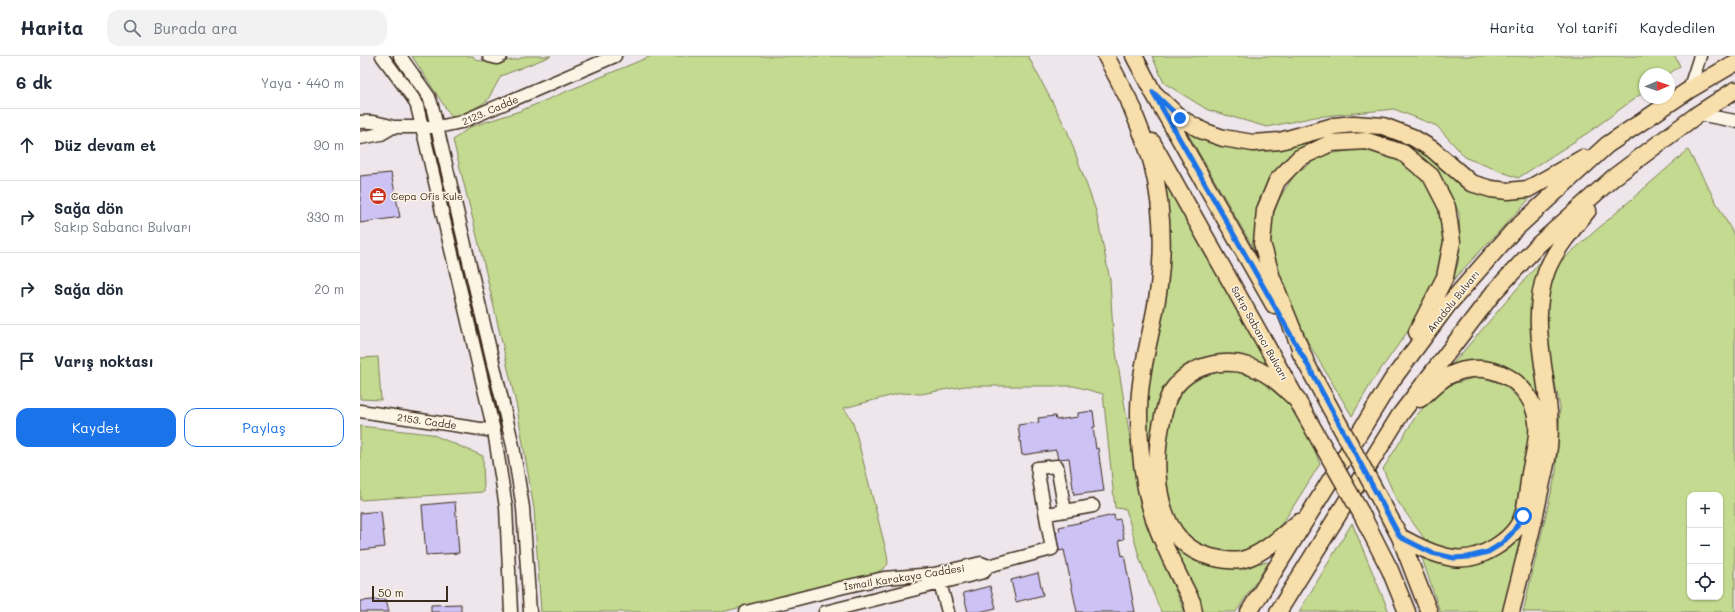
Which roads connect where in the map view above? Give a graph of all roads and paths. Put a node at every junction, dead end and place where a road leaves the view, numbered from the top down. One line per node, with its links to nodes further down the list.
1 (382, 56): 19 (street)
2 (400, 56): 18 (street)
3 (488, 56): 4 (street)
4 (501, 56)
5 (615, 56): 18 (street, 2123. Cadde)
6 (1106, 56): 13 (main road, Sakıp Sabancı Bulvarı)
7 (1134, 56): 12 (main road)
8 (1700, 56): 10 (street)
9 (1735, 63): 10 (main road, Anadolu Bulvarı)
10 (1689, 90): 21 (main road, Anadolu Bulvarı)
11 (1735, 90): 14 (main road)
12 (1153, 92): 21 (main road); 23 (main road)
13 (1129, 101): 25 (main road, Sakıp Sabancı Bulvarı); 42 (main road)
14 (1698, 114): 15 (street); 22 (main road)
15 (1735, 121)
16 (360, 122): 17 (street)
17 (393, 127): 19 (street, 2123. Cadde); 20 (street, 2123. Cadde)
18 (438, 127): 19 (street, 2123. Cadde); 38 (street)
19 (423, 128): 28 (street)
20 (360, 138)
21 (1607, 145): 24 (main road, Anadolu Bulvarı)
22 (1614, 177): 27 (main road); 47 (main road)
23 (1305, 360): 24 (main road); 33 (main road, bridge)
24 (1392, 380): 32 (main road, Anadolu Bulvarı)
25 (1298, 401): 32 (main road); 45 (main road, Sakıp Sabancı Bulvarı, bridge)
26 (360, 412): 28 (street, 2153. Cadde)
27 (1400, 415): 33 (main road); 44 (main road)
28 (494, 431): 37 (street)
29 (1094, 506): 30 (street)
30 (1065, 511): 31 (street); 31 (street)
31 (1046, 514): 34 (street)
32 (1307, 516): 43 (main road, Anadolu Bulvarı)
33 (1400, 537): 46 (main road)
34 (988, 566): 35 (street, İsmail Karakaya Caddesi); 36 (street, İsmail Karakaya Caddesi)
35 (940, 584): 40 (street, İsmail Karakaya Caddesi); 41 (street)
36 (767, 609): 39 (street, İsmail Karakaya Caddesi)
37 (511, 610)
38 (530, 612)
39 (746, 612)
40 (825, 612)
41 (948, 612)
42 (1194, 612)
43 (1249, 612)
44 (1278, 612)
45 (1407, 612)
46 (1428, 612)
47 (1511, 612)

